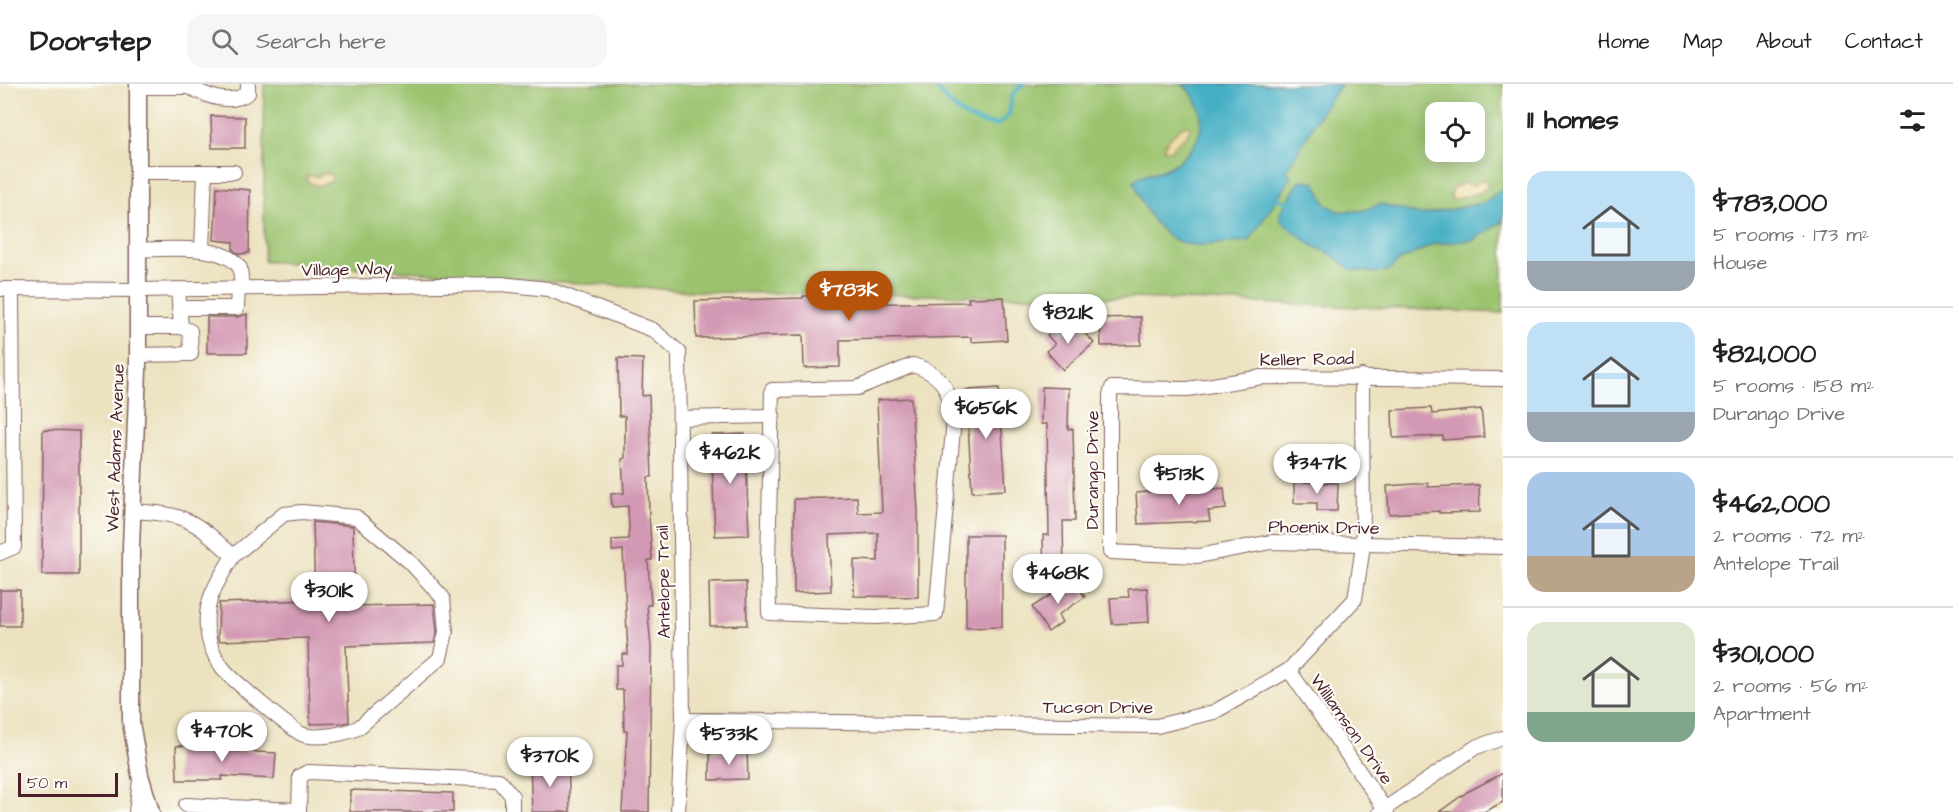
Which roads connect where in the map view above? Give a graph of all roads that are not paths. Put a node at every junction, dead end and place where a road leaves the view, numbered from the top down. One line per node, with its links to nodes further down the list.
1 (248, 84): 3 (street)
2 (138, 86): 3 (street); 4 (main road, West Adams Avenue)
3 (189, 86)
4 (137, 172): 5 (street); 7 (main road, West Adams Avenue)
5 (205, 172): 6 (street); 8 (street)
6 (234, 172)
7 (137, 250): 8 (street); 12 (main road, West Adams Avenue)
8 (202, 250): 9 (street)
9 (240, 288): 11 (street, Village Way); 13 (street); 17 (street, Village Way)
10 (6, 289): 12 (street, Village Way); 16 (street)
11 (178, 289): 12 (street, Village Way); 13 (street)
12 (136, 290): 14 (main road, West Adams Avenue)
13 (179, 308): 15 (street)
14 (137, 327): 15 (street); 18 (main road, West Adams Avenue)
15 (181, 327): 18 (street)
16 (6, 344): 24 (street)
17 (679, 352): 23 (street, Antelope Trail)
18 (137, 355): 26 (main road, West Adams Avenue)
19 (1362, 376): 20 (street, Keller Road); 21 (street, Keller Road); 27 (street, Tucson Drive)
20 (1503, 379)
21 (1112, 388): 29 (street, Durango Drive)
22 (773, 417): 22 (street); 23 (street)
23 (680, 418): 33 (street, Antelope Trail)
24 (7, 449): 25 (street)
25 (7, 500): 30 (street)
26 (132, 511): 31 (street); 35 (main road, West Adams Avenue)
27 (1363, 546): 28 (street, Phoenix Drive); 29 (street, Phoenix Drive); 32 (street, Tucson Drive)
28 (1503, 547)
29 (1110, 552)
30 (0, 553)
31 (233, 556): 31 (street)
32 (1289, 670): 33 (street, Tucson Drive); 38 (street, Williamson Drive)
33 (682, 720): 42 (street, Antelope Trail)
34 (1503, 738): 38 (street)
35 (140, 775): 39 (street); 40 (main road, West Adams Avenue)
36 (186, 805): 37 (street)
37 (299, 811): 41 (street)
38 (1384, 811)
39 (136, 812)
40 (151, 812)
41 (512, 812)
42 (678, 812)

